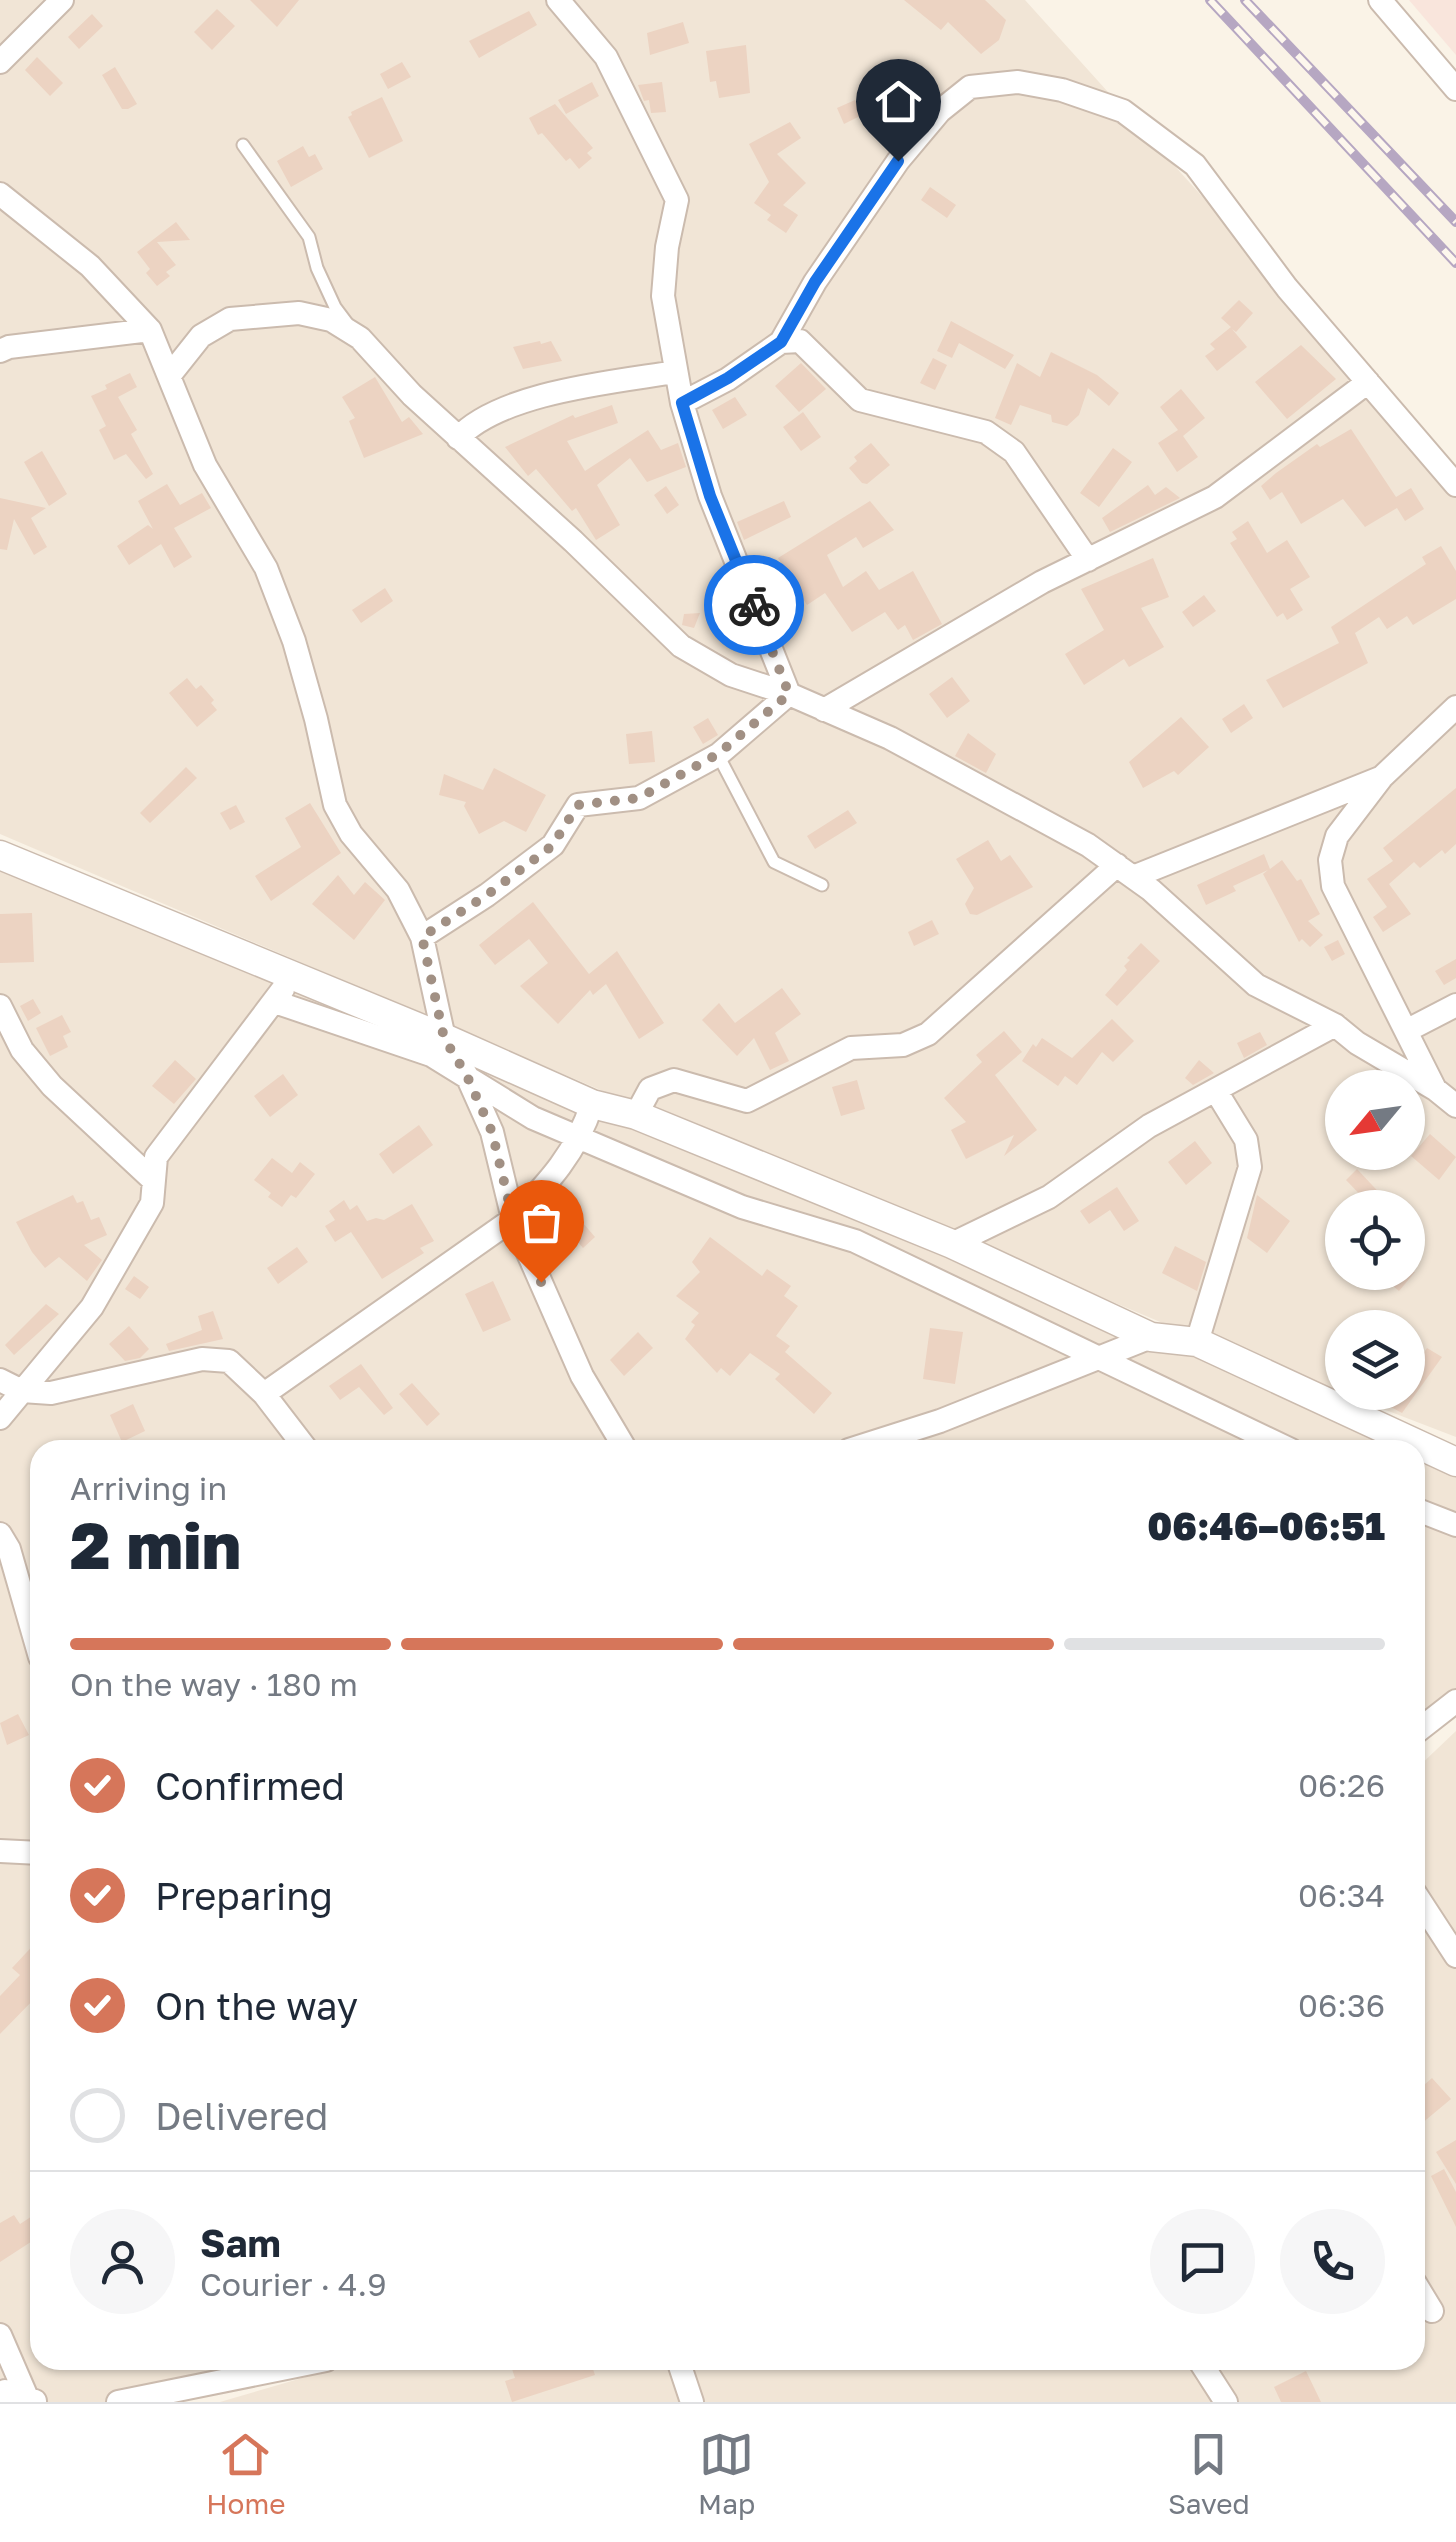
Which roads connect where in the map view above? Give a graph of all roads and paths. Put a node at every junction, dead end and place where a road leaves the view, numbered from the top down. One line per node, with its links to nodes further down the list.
1 (62, 0): 4 (street)
2 (558, 0): 13 (street)
3 (1380, 0): 5 (street)
4 (0, 62)
5 (1456, 89)
6 (243, 145): 10 (lane)
7 (0, 174): 8 (street)
8 (6, 199): 9 (street)
9 (150, 330): 12 (street); 14 (street)
10 (360, 338): 14 (street); 17 (street)
11 (781, 342): 15 (street); 16 (street); 19 (street)
12 (0, 351)
13 (675, 372): 16 (street); 17 (street)
14 (170, 375): 28 (street)
15 (1368, 382): 18 (street); 19 (street)
16 (682, 403): 20 (street)
17 (458, 438): 20 (street)
18 (1456, 485)
19 (1088, 560): 22 (street)
20 (789, 694): 22 (street); 23 (street)
21 (1456, 706): 24 (street)
22 (824, 710): 26 (street)
23 (718, 754): 27 (lane); 28 (street)
24 (1382, 777): 26 (street); 34 (street)
25 (0, 855): 29 (street)
26 (1125, 871): 33 (street); 41 (street)
27 (822, 885)
28 (422, 937): 35 (street)
29 (292, 975): 30 (street); 35 (street)
30 (275, 1002): 36 (street); 43 (street)
31 (1456, 1005): 34 (street)
32 (0, 1006): 43 (street)
33 (1334, 1025): 37 (street); 38 (street)
34 (1406, 1032): 37 (street)
35 (444, 1038): 36 (street); 39 (street)
36 (467, 1076): 42 (street); 44 (street)
37 (1435, 1089): 40 (street)
38 (1216, 1092): 45 (street); 47 (street)
39 (592, 1104): 41 (street); 42 (street)
40 (1456, 1106)
41 (636, 1115): 45 (street)
42 (581, 1138): 44 (street); 48 (street)
43 (153, 1180): 50 (street)
44 (513, 1219): 51 (street); 54 (street)
45 (952, 1244): 46 (street)
46 (1151, 1338): 47 (street); 48 (street)
47 (1196, 1342): 57 (street)
48 (1097, 1358): 55 (street); 56 (street)
49 (0, 1380): 50 (street)
50 (22, 1391): 51 (street); 52 (street)
51 (264, 1394): 53 (street)
52 (0, 1418)
53 (298, 1440)
54 (620, 1440)
55 (884, 1440)
56 (1270, 1440)
57 (1408, 1440)
58 (1425, 1448): 59 (street)
59 (1456, 1462)
60 (1425, 1513): 61 (street)
61 (1456, 1526)
62 (0, 1534): 63 (street)
63 (30, 1621)
64 (1456, 1701): 65 (street)
65 (1425, 1725)
66 (0, 1851): 67 (street)
67 (30, 1852)
68 (1425, 1908): 69 (street)
69 (1456, 1956)
70 (1425, 2299): 71 (street)
71 (1432, 2311)
72 (0, 2335): 77 (street)
73 (276, 2370): 78 (street)
74 (681, 2370): 79 (street)
75 (1205, 2370): 80 (street)
76 (0, 2393): 77 (street)
77 (31, 2401)
78 (118, 2402)
79 (692, 2402)
80 (1226, 2402)

